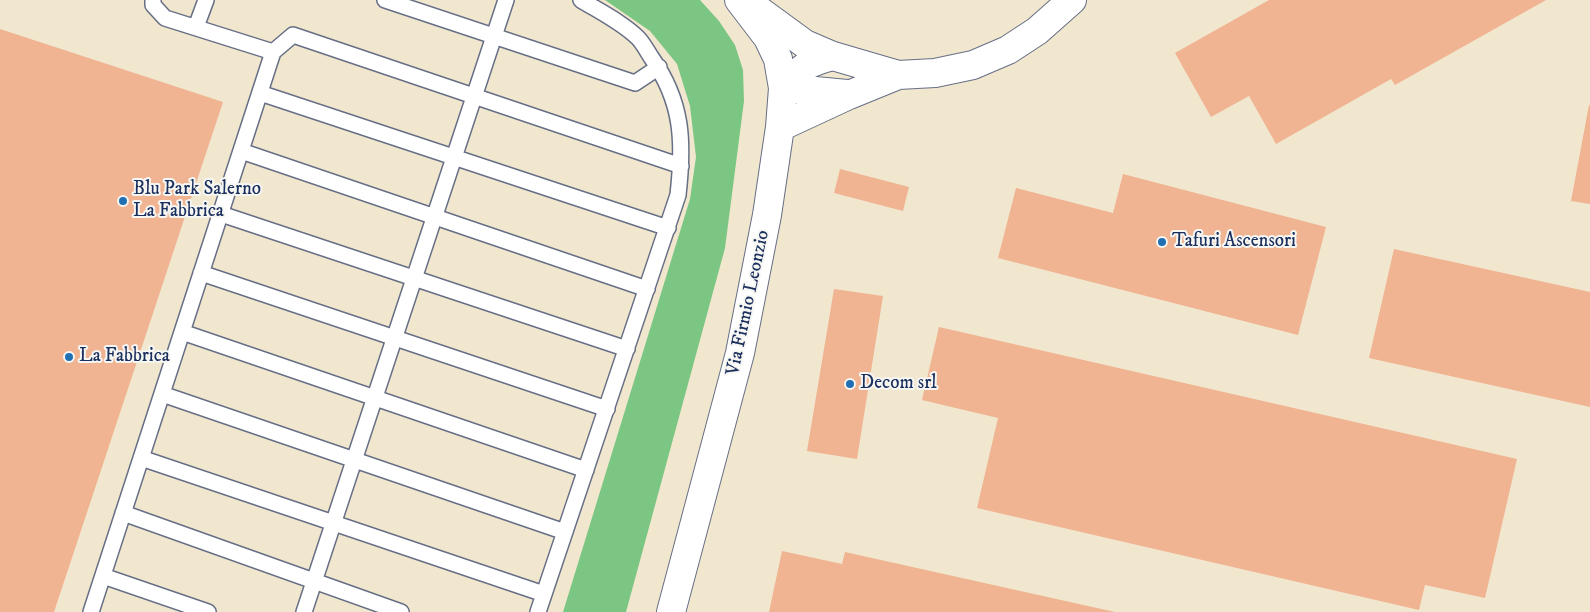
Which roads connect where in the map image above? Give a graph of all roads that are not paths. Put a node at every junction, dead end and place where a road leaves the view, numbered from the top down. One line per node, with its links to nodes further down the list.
1 (153, 0): 10 (lane)
2 (206, 0): 10 (lane)
3 (385, 0): 11 (lane)
4 (506, 0): 11 (lane)
5 (581, 0): 14 (lane)
6 (739, 0): 16 (street, Via Firmio Leonzio)
7 (745, 0): 9 (street)
8 (1072, 0): 15 (street)
9 (777, 11): 13 (street)
10 (196, 27): 12 (lane)
11 (494, 36): 14 (lane); 19 (lane)
12 (273, 52): 17 (lane); 19 (lane)
13 (833, 56): 15 (street); 16 (street)
14 (659, 67): 23 (lane)
15 (898, 75): 18 (street)
16 (783, 88): 18 (street); 20 (street, Via Firmio Leonzio)
17 (260, 93): 21 (lane); 22 (lane)
18 (849, 94): 20 (street)
19 (474, 96): 22 (lane); 23 (lane)
20 (780, 127): 50 (street, Via Firmio Leonzio)
21 (241, 151): 24 (lane); 25 (lane)
22 (454, 157): 25 (lane); 26 (lane)
23 (681, 166): 26 (lane)
24 (221, 214): 27 (lane); 28 (lane)
25 (434, 217): 28 (lane); 29 (lane)
26 (668, 228): 29 (lane)
27 (201, 273): 30 (lane); 31 (lane)
28 (414, 278): 31 (lane); 32 (lane)
29 (647, 290): 32 (lane)
30 (182, 332): 33 (lane); 34 (lane)
31 (394, 338): 34 (lane); 35 (lane)
32 (627, 349): 35 (lane)
33 (162, 394): 36 (lane); 37 (lane)
34 (374, 398): 37 (lane); 38 (lane)
35 (607, 409): 38 (lane)
36 (141, 458): 39 (lane); 40 (lane)
37 (354, 460): 40 (lane); 41 (lane)
38 (586, 470): 41 (lane)
39 (123, 513): 42 (lane); 43 (lane)
40 (333, 522): 43 (lane); 44 (lane)
41 (565, 532): 44 (lane)
42 (103, 576): 45 (lane); 46 (lane)
43 (314, 581): 47 (lane); 48 (lane)
44 (544, 594): 49 (lane)
45 (91, 612)
46 (208, 612)
47 (304, 612)
48 (401, 612)
49 (538, 612)
50 (671, 612)

